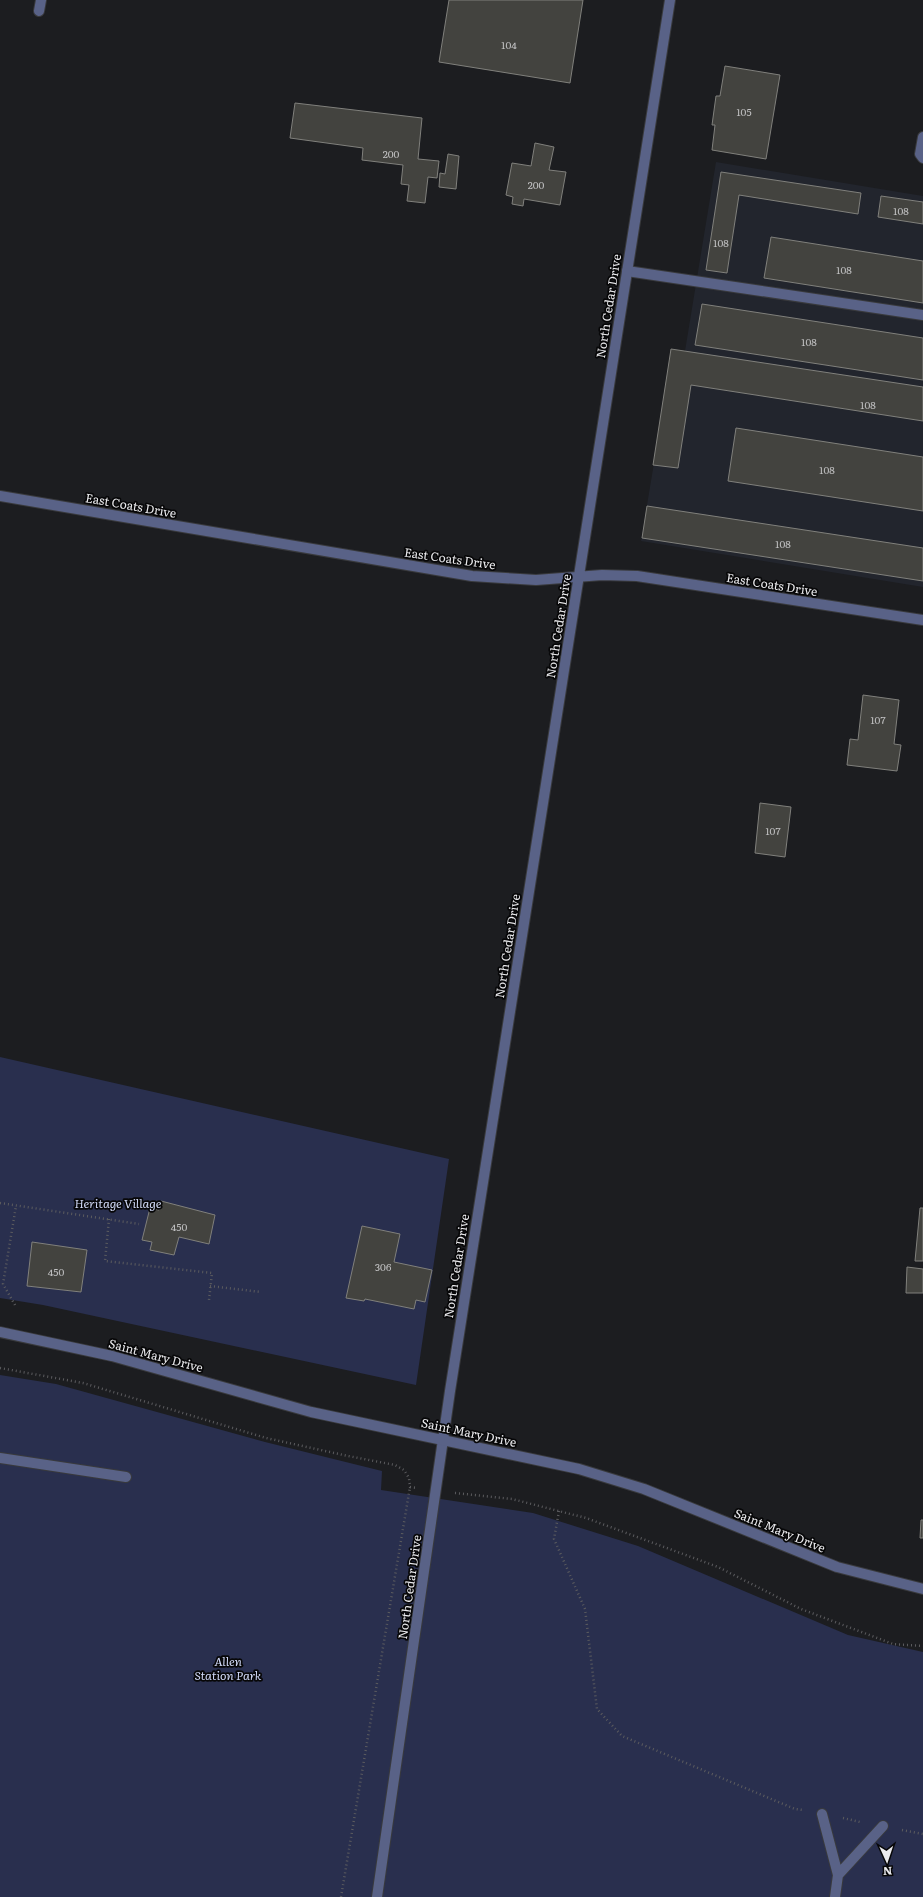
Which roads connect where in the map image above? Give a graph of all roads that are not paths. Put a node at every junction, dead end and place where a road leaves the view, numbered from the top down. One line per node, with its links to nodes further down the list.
1 (41, 0): 3 (street)
2 (670, 0): 6 (street, North Cedar Drive)
3 (39, 11)
4 (923, 137): 5 (street)
5 (923, 158)
6 (627, 271): 7 (street); 9 (street, North Cedar Drive)
7 (923, 315)
8 (0, 496): 9 (street, East Coats Drive)
9 (578, 578): 10 (street, East Coats Drive); 12 (street, North Cedar Drive)
10 (923, 620)
11 (0, 1332): 12 (street, Saint Mary Drive)
12 (443, 1439): 15 (street, Saint Mary Drive); 19 (street, North Cedar Drive)
13 (0, 1458): 14 (street)
14 (126, 1477)
15 (923, 1590)
16 (822, 1814): 18 (street)
17 (883, 1826): 18 (street)
18 (838, 1875): 20 (street)
19 (377, 1897)
20 (835, 1897)

